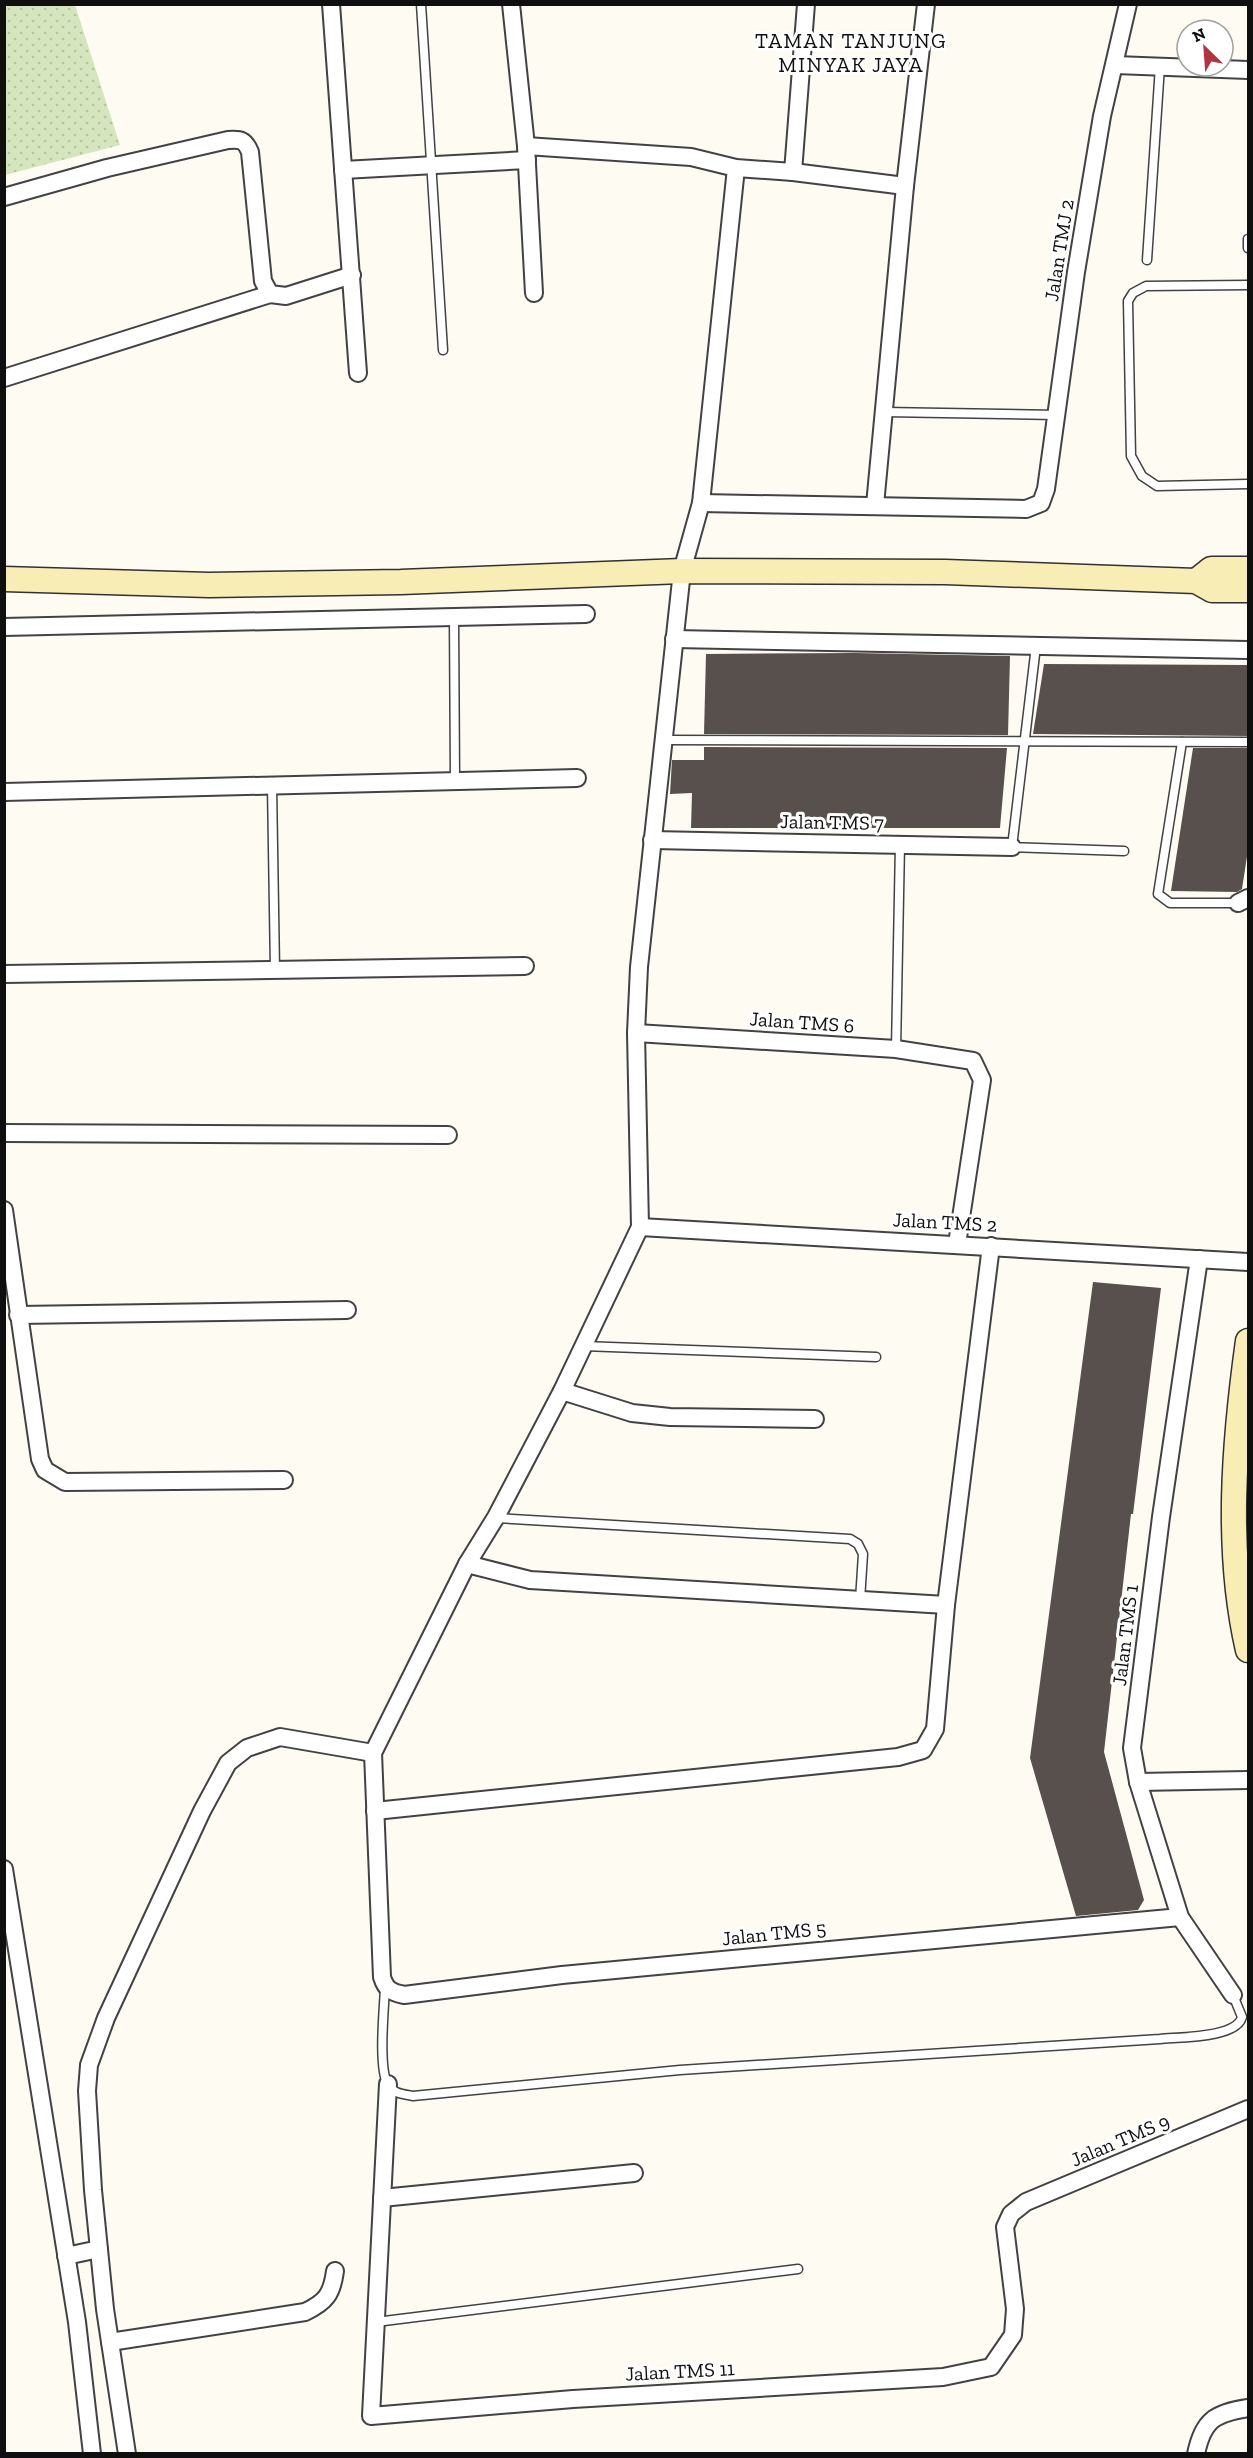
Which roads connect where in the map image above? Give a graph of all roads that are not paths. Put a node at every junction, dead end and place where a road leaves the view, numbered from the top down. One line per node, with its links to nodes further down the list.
1 (331, 4): 13 (street)
2 (421, 4): 11 (lane)
3 (511, 4): 10 (street)
4 (806, 4): 14 (street)
5 (926, 4): 15 (street)
6 (1128, 4): 7 (street, Jalan TMJ 2)
7 (1115, 65): 8 (street); 28 (street, Jalan TMJ 2)
8 (1160, 66): 9 (street); 19 (lane)
9 (1248, 70)
10 (527, 153): 11 (street); 12 (street); 22 (street)
11 (432, 165): 13 (street); 24 (lane)
12 (736, 168): 14 (street); 30 (street)
13 (343, 170): 20 (street)
14 (793, 172): 15 (street)
15 (905, 186): 27 (street)
16 (4, 197): 23 (street)
17 (1248, 239): 18 (lane)
18 (1248, 248)
19 (1148, 260)
20 (351, 274): 23 (street); 25 (street)
21 (1248, 285): 29 (lane)
22 (534, 293)
23 (270, 294): 26 (street)
24 (443, 350)
25 (358, 373)
26 (4, 378)
27 (884, 412): 28 (lane); 31 (street)
28 (1057, 415): 31 (street, Jalan TMJ 2)
29 (1248, 484)
30 (700, 503): 31 (street); 33 (street)
31 (875, 505)
32 (1248, 569): 35 (street)
33 (682, 571): 34 (street); 35 (street); 40 (street)
34 (4, 579)
35 (1196, 581): 36 (street)
36 (1248, 590)
37 (586, 614): 38 (street)
38 (454, 617): 39 (street); 48 (lane)
39 (4, 627)
40 (674, 639): 41 (street); 43 (street)
41 (1036, 645): 42 (street); 46 (lane)
42 (1248, 650)
43 (663, 740): 46 (lane); 51 (street)
44 (1182, 742): 45 (lane); 46 (lane); 55 (lane)
45 (1248, 742)
46 (1025, 743): 53 (lane)
47 (577, 778): 48 (street)
48 (455, 782): 49 (street)
49 (272, 786): 50 (street); 57 (lane)
50 (4, 792)
51 (652, 840): 52 (street, Jalan TMS 7); 59 (street)
52 (900, 844): 53 (street, Jalan TMS 7); 60 (lane)
53 (1012, 847): 54 (lane)
54 (1124, 851)
55 (1243, 900)
56 (525, 966): 57 (street)
57 (275, 970): 58 (street)
58 (4, 974)
59 (636, 1033): 60 (street, Jalan TMS 6); 64 (street)
60 (896, 1049): 65 (street, Jalan TMS 6)
61 (4, 1133): 62 (street)
62 (448, 1136)
63 (4, 1210): 70 (street)
64 (640, 1227): 65 (street, Jalan TMS 2); 72 (street)
65 (957, 1244): 66 (street, Jalan TMS 2)
66 (991, 1246): 67 (street, Jalan TMS 2); 80 (street)
67 (1199, 1259): 68 (street, Jalan TMS 2); 84 (street, Jalan TMS 1)
68 (1248, 1262)
69 (346, 1310): 70 (street)
70 (18, 1315): 76 (street)
71 (1248, 1341): 81 (street)
72 (583, 1346): 73 (lane); 74 (street)
73 (876, 1357)
74 (562, 1391): 75 (street); 77 (street)
75 (815, 1419)
76 (284, 1480)
77 (496, 1518): 78 (street); 79 (lane)
78 (467, 1564): 79 (street); 82 (street)
79 (860, 1600): 80 (street)
80 (946, 1605): 85 (street)
81 (1248, 1650)
82 (373, 1753): 85 (street); 94 (street)
83 (1248, 1780): 84 (street)
84 (1138, 1782): 87 (street, Jalan TMS 1)
85 (375, 1811): 88 (street)
86 (4, 1869): 95 (street)
87 (1180, 1917): 88 (street, Jalan TMS 5); 89 (street, Jalan TMS 1)
88 (384, 1982): 90 (lane)
89 (1233, 1995): 90 (lane)
90 (388, 2085): 93 (street)
91 (1248, 2109): 100 (street, Jalan TMS 9)
92 (634, 2174): 93 (street)
93 (382, 2198): 98 (street)
94 (99, 2249): 95 (street); 99 (street)
95 (66, 2256): 102 (street)
96 (798, 2269): 98 (lane)
97 (335, 2271): 99 (street)
98 (376, 2322): 100 (street, Jalan TMS 11)
99 (110, 2342): 103 (street)
100 (991, 2367)
101 (1248, 2408): 104 (street)
102 (92, 2454)
103 (128, 2454)
104 (1196, 2454)

